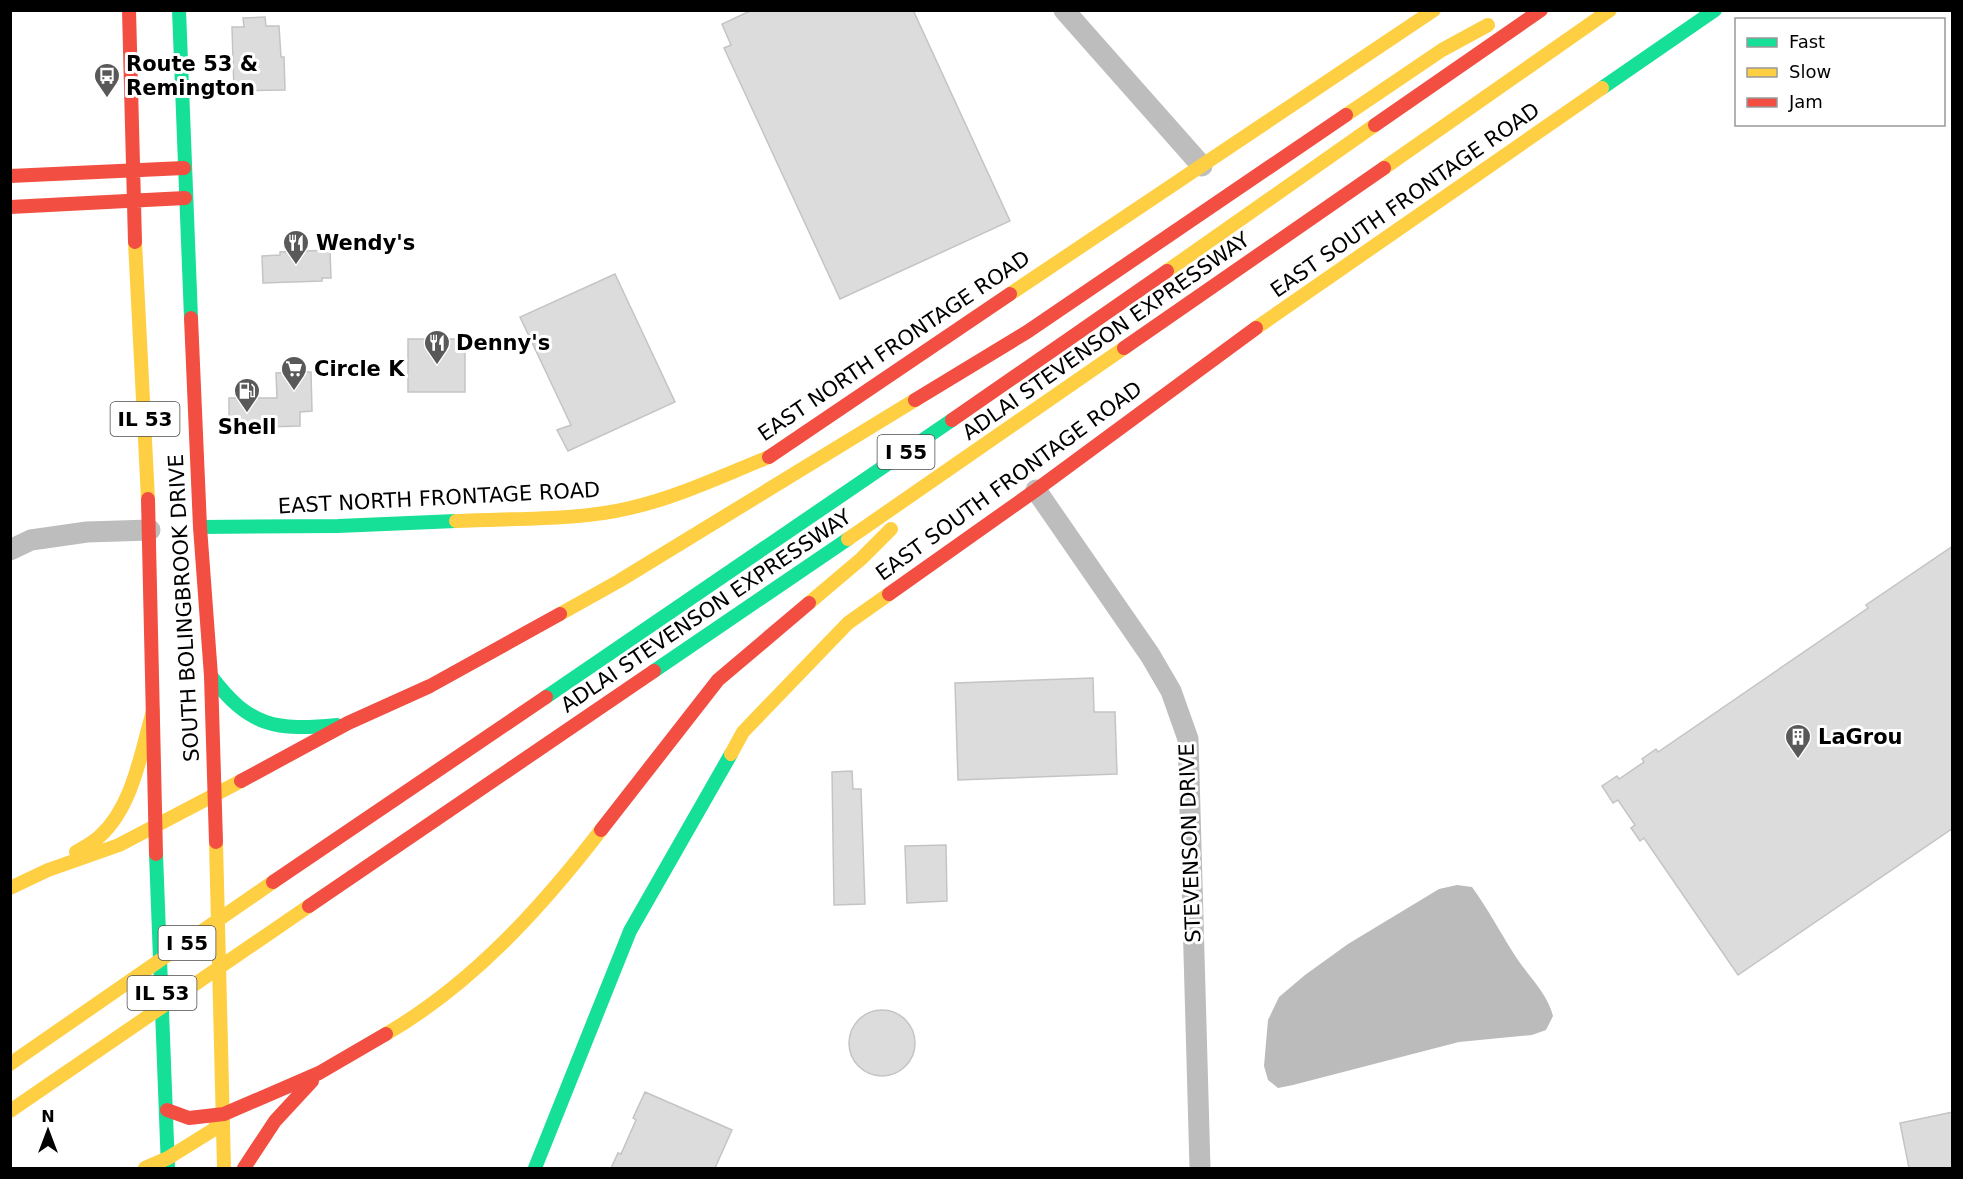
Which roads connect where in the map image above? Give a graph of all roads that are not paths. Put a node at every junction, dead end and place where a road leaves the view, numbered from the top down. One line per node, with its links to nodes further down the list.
1 (129, 10): 11 (main road, SOUTH BOLINGBROOK DRIVE / IL 53)
2 (179, 10): 10 (main road, SOUTH BOLINGBROOK DRIVE / IL 53)
3 (1064, 10): 9 (street)
4 (1434, 10): 9 (main road, EAST NORTH FRONTAGE ROAD)
5 (1541, 10): 28 (main road, ADLAI STEVENSON EXPRESSWAY / I 55)
6 (1610, 10): 16 (main road, ADLAI STEVENSON EXPRESSWAY / I 55)
7 (1715, 10): 17 (main road, EAST SOUTH FRONTAGE ROAD)
8 (1503, 16): 23 (main road)
9 (1202, 166): 18 (main road, EAST NORTH FRONTAGE ROAD)
10 (184, 168): 11 (main road); 13 (main road, SOUTH BOLINGBROOK DRIVE / IL 53)
11 (133, 170): 12 (main road); 14 (main road, SOUTH BOLINGBROOK DRIVE / IL 53)
12 (10, 177)
13 (185, 198): 14 (main road); 18 (main road, SOUTH BOLINGBROOK DRIVE / IL 53)
14 (134, 201): 15 (main road); 19 (main road, SOUTH BOLINGBROOK DRIVE / IL 53)
15 (10, 207)
16 (947, 472): 29 (main road); 31 (main road, ADLAI STEVENSON EXPRESSWAY / I 55)
17 (1036, 490): 37 (main road, EAST SOUTH FRONTAGE ROAD); 38 (street, STEVENSON DRIVE)
18 (200, 527): 21 (main road, SOUTH BOLINGBROOK DRIVE / IL 53)
19 (150, 530): 20 (street); 22 (main road, SOUTH BOLINGBROOK DRIVE / IL 53)
20 (10, 550)
21 (211, 675): 23 (main road); 24 (main road, SOUTH BOLINGBROOK DRIVE / IL 53)
22 (153, 711): 25 (main road, SOUTH BOLINGBROOK DRIVE / IL 53); 26 (main road)
23 (348, 723): 24 (main road)
24 (213, 797): 25 (main road); 32 (main road, SOUTH BOLINGBROOK DRIVE / IL 53)
25 (155, 827): 26 (main road); 30 (main road, SOUTH BOLINGBROOK DRIVE / IL 53)
26 (48, 870): 27 (main road)
27 (10, 888)
28 (10, 1065)
29 (319, 1073): 32 (main road); 36 (main road)
30 (167, 1110): 32 (main road); 33 (main road, SOUTH BOLINGBROOK DRIVE / IL 53)
31 (10, 1111)
32 (224, 1114): 33 (main road); 35 (main road, SOUTH BOLINGBROOK DRIVE / IL 53)
33 (168, 1163): 34 (main road)
34 (145, 1168)
35 (224, 1168)
36 (244, 1168)
37 (535, 1168)
38 (1200, 1168)

